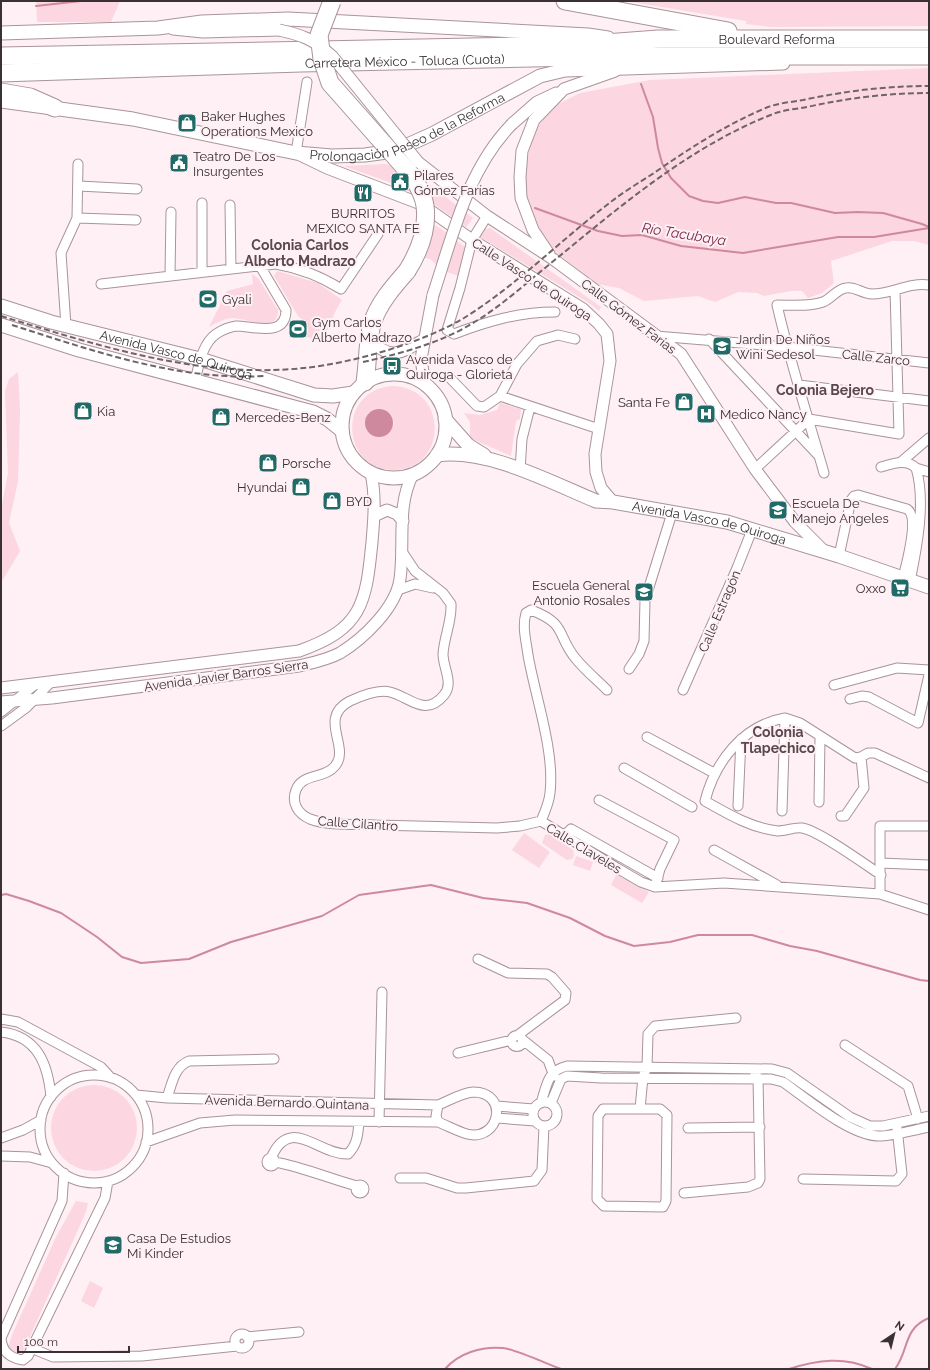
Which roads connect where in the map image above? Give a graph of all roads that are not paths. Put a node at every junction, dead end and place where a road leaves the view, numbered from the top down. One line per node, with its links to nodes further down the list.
1 (332, 1): 43 (highway, bridge)
2 (572, 2): 5 (highway)
3 (158, 28): 4 (main road); 6 (main road); 24 (street, Calle Gómez Farías, bridge)
4 (1, 33)
5 (772, 39): 6 (highway, Boulevard Reforma); 7 (highway, Boulevard Reforma)
6 (624, 41): 8 (highway, Carretera México - Toluca (Cuota))
7 (928, 52): 9 (highway, Boulevard Reforma)
8 (1, 56)
9 (809, 57): 10 (main road, Prolongación Paseo de la Reforma); 11 (highway, Carretera México - Toluca (Cuota))
10 (617, 70): 13 (street, Prolongación Paseo de la Reforma); 17 (main road, Prolongación Paseo de la Reforma)
11 (1, 73)
12 (307, 82): 17 (street)
13 (564, 89): 29 (street); 44 (street, Prolongación Paseo de la Reforma, bridge)
14 (1, 92): 16 (highway)
15 (1, 101): 16 (main road, Prolongación Paseo de la Reforma)
16 (55, 108): 17 (main road, Prolongación Paseo de la Reforma)
17 (296, 153): 28 (street, Calle Vasco de Quiroga)
18 (78, 164): 19 (street)
19 (78, 186): 20 (street); 25 (street)
20 (137, 189)
21 (202, 203): 32 (street)
22 (230, 205): 31 (street)
23 (171, 212): 33 (street)
24 (487, 216): 28 (street); 29 (street, Calle Gómez Farías)
25 (77, 218): 26 (street); 40 (street)
26 (136, 220)
27 (378, 234): 30 (street)
28 (472, 240): 38 (street); 61 (street, Calle Vasco de Quiroga)
29 (553, 259): 41 (street, Calle Gómez Farías)
30 (260, 266): 31 (street); 47 (street)
31 (231, 269): 32 (street)
32 (202, 272): 33 (street)
33 (170, 276): 34 (street)
34 (101, 284)
35 (929, 285): 36 (street)
36 (895, 290): 46 (street); 48 (street)
37 (1, 306): 40 (main road, Avenida Vasco de Quiroga)
38 (556, 312)
39 (1, 326): 51 (main road, Avenida Vasco de Quiroga)
40 (66, 326): 47 (main road, Avenida Vasco de Quiroga)
41 (656, 336): 45 (street, Calle Zarco); 71 (street, Calle Gómez Farías)
42 (575, 338): 55 (street, Calle Vasco de Quiroga)
43 (370, 340): 44 (street); 54 (highway)
44 (424, 340): 52 (street, Prolongación Paseo de la Reforma)
45 (709, 340): 46 (street, Calle Zarco); 63 (street)
46 (787, 347): 48 (street, Calle Zarco); 53 (street)
47 (200, 359): 51 (street); 54 (main road, Avenida Vasco de Quiroga)
48 (897, 360): 49 (street, Calle Zarco); 56 (street)
49 (929, 363)
50 (449, 378): 55 (street)
51 (195, 381): 62 (main road, Avenida Vasco de Quiroga)
52 (425, 385): 54 (main road); 59 (main road)
53 (799, 385): 56 (street); 60 (street)
54 (359, 388): 62 (main road)
55 (500, 396): 58 (street)
56 (898, 397): 57 (street); 60 (street)
57 (929, 401)
58 (530, 407): 61 (street); 72 (street)
59 (445, 419): 65 (main road); 67 (main road, Avenida Vasco de Quiroga)
60 (809, 419): 63 (street); 66 (street)
61 (599, 429): 77 (street, Calle Vasco de Quiroga)
62 (342, 431): 74 (main road)
63 (796, 431): 66 (street); 71 (street)
64 (929, 438): 68 (street)
65 (437, 455): 67 (main road, Avenida Vasco de Quiroga); 75 (main road)
66 (819, 456): 76 (street)
67 (491, 459): 72 (main road, Avenida Vasco de Quiroga)
68 (901, 462): 69 (street); 70 (street)
69 (881, 467)
70 (916, 468): 73 (street); 85 (street)
71 (755, 469): 83 (street, Calle Gómez Farías)
72 (520, 470): 77 (main road, Avenida Vasco de Quiroga)
73 (929, 472)
74 (371, 473): 75 (main road); 79 (street, Avenida Javier Barros Sierra)
75 (413, 474): 80 (street, Avenida Javier Barros Sierra)
76 (824, 474)
77 (613, 502): 78 (main road, Avenida Vasco de Quiroga)
78 (672, 513): 81 (main road, Avenida Vasco de Quiroga); 89 (street)
79 (374, 516): 80 (street); 92 (street, Avenida Javier Barros Sierra)
80 (402, 521): 82 (street, Avenida Javier Barros Sierra)
81 (752, 530): 83 (main road, Avenida Vasco de Quiroga); 97 (street, Calle Estragón)
82 (402, 550): 87 (street, Calle Cilantro); 88 (street, Avenida Javier Barros Sierra)
83 (825, 552): 84 (main road, Avenida Vasco de Quiroga)
84 (840, 556): 85 (main road, Avenida Vasco de Quiroga); 85 (street)
85 (907, 580): 86 (main road, Avenida Vasco de Quiroga)
86 (929, 587)
87 (436, 589): 88 (street, Calle Cilantro); 118 (street, Calle Cilantro)
88 (398, 590): 99 (street, Avenida Javier Barros Sierra)
89 (629, 668)
90 (929, 670): 94 (street)
91 (929, 675): 98 (street)
92 (51, 682): 93 (street, Avenida Javier Barros Sierra); 99 (street)
93 (37, 683): 95 (street, Avenida Javier Barros Sierra); 100 (street)
94 (834, 685)
95 (1, 688)
96 (607, 690): 118 (street, Calle Claveles)
97 (683, 690)
98 (850, 699)
99 (34, 700): 100 (street, Avenida Javier Barros Sierra); 104 (street)
100 (16, 701): 101 (street, Avenida Javier Barros Sierra); 102 (street)
101 (1, 702)
102 (1, 712)
103 (785, 718): 106 (street); 107 (street); 116 (street)
104 (1, 726)
105 (647, 737): 110 (street)
106 (820, 738): 108 (street); 113 (street)
107 (741, 739): 110 (street); 114 (street)
108 (861, 758): 111 (street); 117 (street)
109 (624, 768): 115 (street)
110 (714, 773): 124 (street)
111 (929, 778)
112 (599, 800): 125 (street)
113 (819, 802)
114 (738, 806)
115 (692, 807)
116 (782, 812)
117 (841, 816)
118 (540, 821): 120 (street, Calle Claveles)
119 (929, 826): 122 (street)
120 (564, 836): 125 (street); 126 (street, Calle Claveles)
121 (714, 850): 127 (street)
122 (880, 863): 123 (street); 124 (street)
123 (929, 865)
124 (881, 875): 128 (street)
125 (658, 878): 126 (street)
126 (655, 887): 127 (street, Calle Claveles)
127 (780, 887): 128 (street, Calle Claveles)
128 (880, 894): 129 (street, Calle Claveles)
129 (929, 910)
130 (478, 960): 135 (street)
131 (382, 992): 151 (street)
132 (736, 1018): 139 (street)
133 (1, 1019): 143 (street)
134 (1, 1032): 147 (street)
135 (518, 1038): 137 (street); 141 (street)
136 (845, 1045): 158 (street)
137 (458, 1053)
138 (274, 1058): 148 (street)
139 (647, 1067): 140 (street); 141 (street); 142 (street)
140 (753, 1069): 144 (street); 168 (street)
141 (552, 1072): 145 (street); 149 (street)
142 (643, 1077): 144 (street); 145 (street); 155 (street)
143 (110, 1078): 146 (street); 147 (street)
144 (758, 1078): 165 (street); 168 (street)
145 (558, 1084): 150 (street)
146 (136, 1095): 148 (street, Avenida Bernardo Quintana); 170 (street)
147 (51, 1097): 159 (street)
148 (167, 1098): 151 (street, Avenida Bernardo Quintana)
149 (541, 1103): 150 (street); 154 (street)
150 (551, 1103): 164 (street)
151 (378, 1105): 152 (street, Avenida Bernardo Quintana); 162 (street)
152 (438, 1105): 153 (street, Avenida Bernardo Quintana); 163 (street)
153 (496, 1106): 154 (street); 157 (street)
154 (534, 1109): 160 (street)
155 (640, 1109): 155 (street)
156 (929, 1116): 158 (street)
157 (497, 1118): 160 (street); 163 (street, Avenida Bernardo Quintana)
158 (918, 1119): 168 (street)
159 (41, 1120): 169 (street); 172 (street)
160 (535, 1121): 164 (street)
161 (358, 1122): 162 (street, Avenida Bernardo Quintana); 170 (street, Avenida Bernardo Quintana); 177 (street)
162 (379, 1122): 163 (street, Avenida Bernardo Quintana)
163 (438, 1122)
164 (544, 1126): 174 (street)
165 (760, 1127): 167 (street); 178 (street)
166 (929, 1127): 168 (street)
167 (688, 1128)
168 (897, 1128): 175 (street)
169 (1, 1138)
170 (146, 1142): 176 (street)
171 (1, 1156): 172 (street)
172 (52, 1163): 173 (street)
173 (64, 1173): 176 (street); 180 (street)
174 (400, 1178)
175 (803, 1179)
176 (108, 1181): 181 (street)
177 (357, 1186)
178 (684, 1193)
179 (299, 1332): 181 (street)
180 (1, 1338): 181 (street)
181 (31, 1348)

